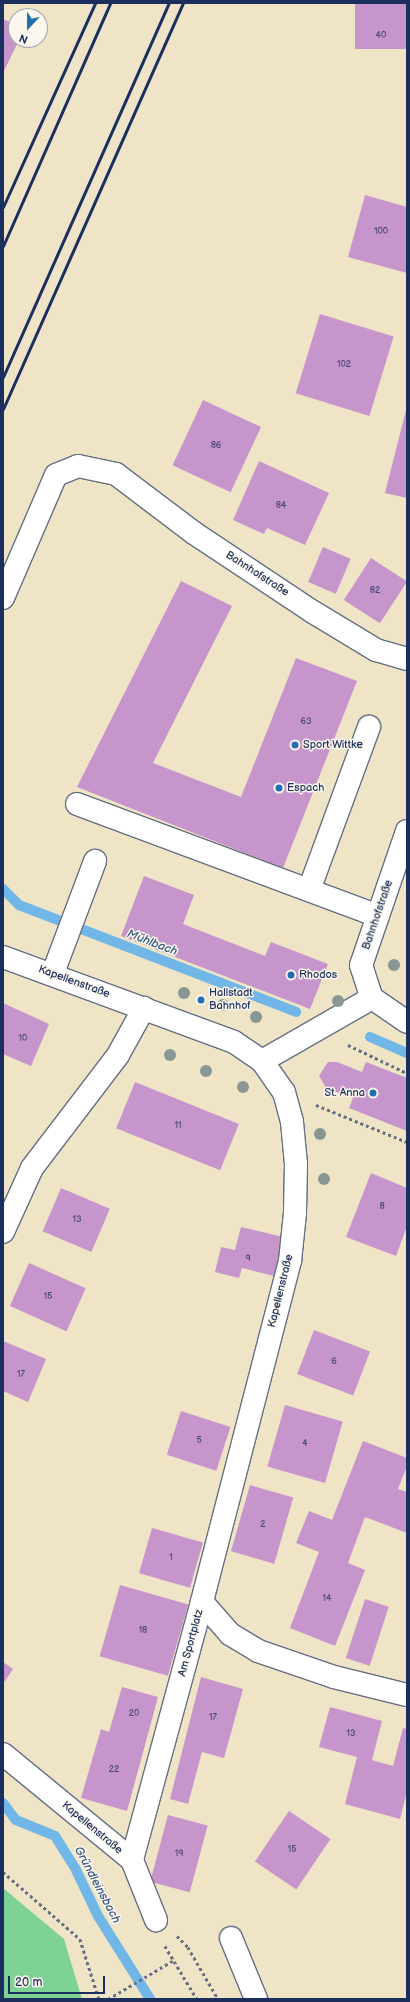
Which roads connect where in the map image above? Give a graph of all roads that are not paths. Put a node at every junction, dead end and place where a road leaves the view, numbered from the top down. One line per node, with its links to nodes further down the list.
1 (3, 598): 2 (street, Bahnhofstraße)
2 (407, 659)
3 (369, 727): 7 (street)
4 (77, 804): 7 (street)
5 (407, 831): 8 (street, Bahnhofstraße)
6 (95, 861): 10 (street)
7 (309, 890): 8 (street)
8 (378, 916): 11 (street, Bahnhofstraße)
9 (3, 957): 10 (street, Kapellenstraße)
10 (53, 974): 12 (street, Kapellenstraße)
11 (372, 998): 13 (street); 14 (street)
12 (144, 1008): 14 (street, Kapellenstraße); 15 (street)
13 (407, 1022)
14 (262, 1061): 16 (street, Kapellenstraße)
15 (3, 1232)
16 (202, 1602): 17 (street, Am Sportplatz); 19 (street, Am Sportplatz)
17 (407, 1695)
18 (3, 1754): 19 (street, Kapellenstraße)
19 (132, 1860): 20 (street, Kapellenstraße)
20 (156, 1920)
21 (231, 1938): 22 (street)
22 (256, 1999)

